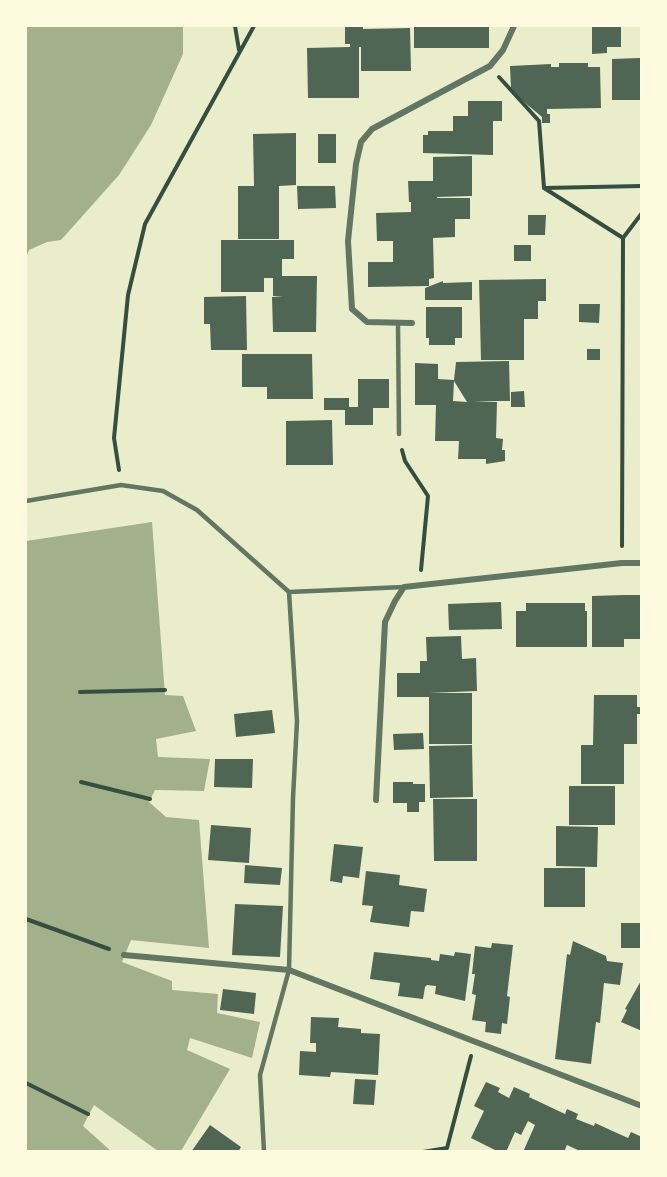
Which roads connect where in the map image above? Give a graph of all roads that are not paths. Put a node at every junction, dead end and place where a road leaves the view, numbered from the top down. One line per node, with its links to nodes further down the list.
1 (513, 26): 2 (street)
2 (398, 322): 3 (street); 4 (lane)
3 (412, 322)
4 (399, 434)
5 (26, 501): 8 (lane)
6 (642, 563): 7 (street)
7 (404, 587): 8 (lane); 9 (street)
8 (289, 592): 11 (lane)
9 (376, 800)
10 (124, 955): 11 (street)
11 (289, 970): 12 (street); 13 (lane)
12 (642, 1106)
13 (264, 1152)

